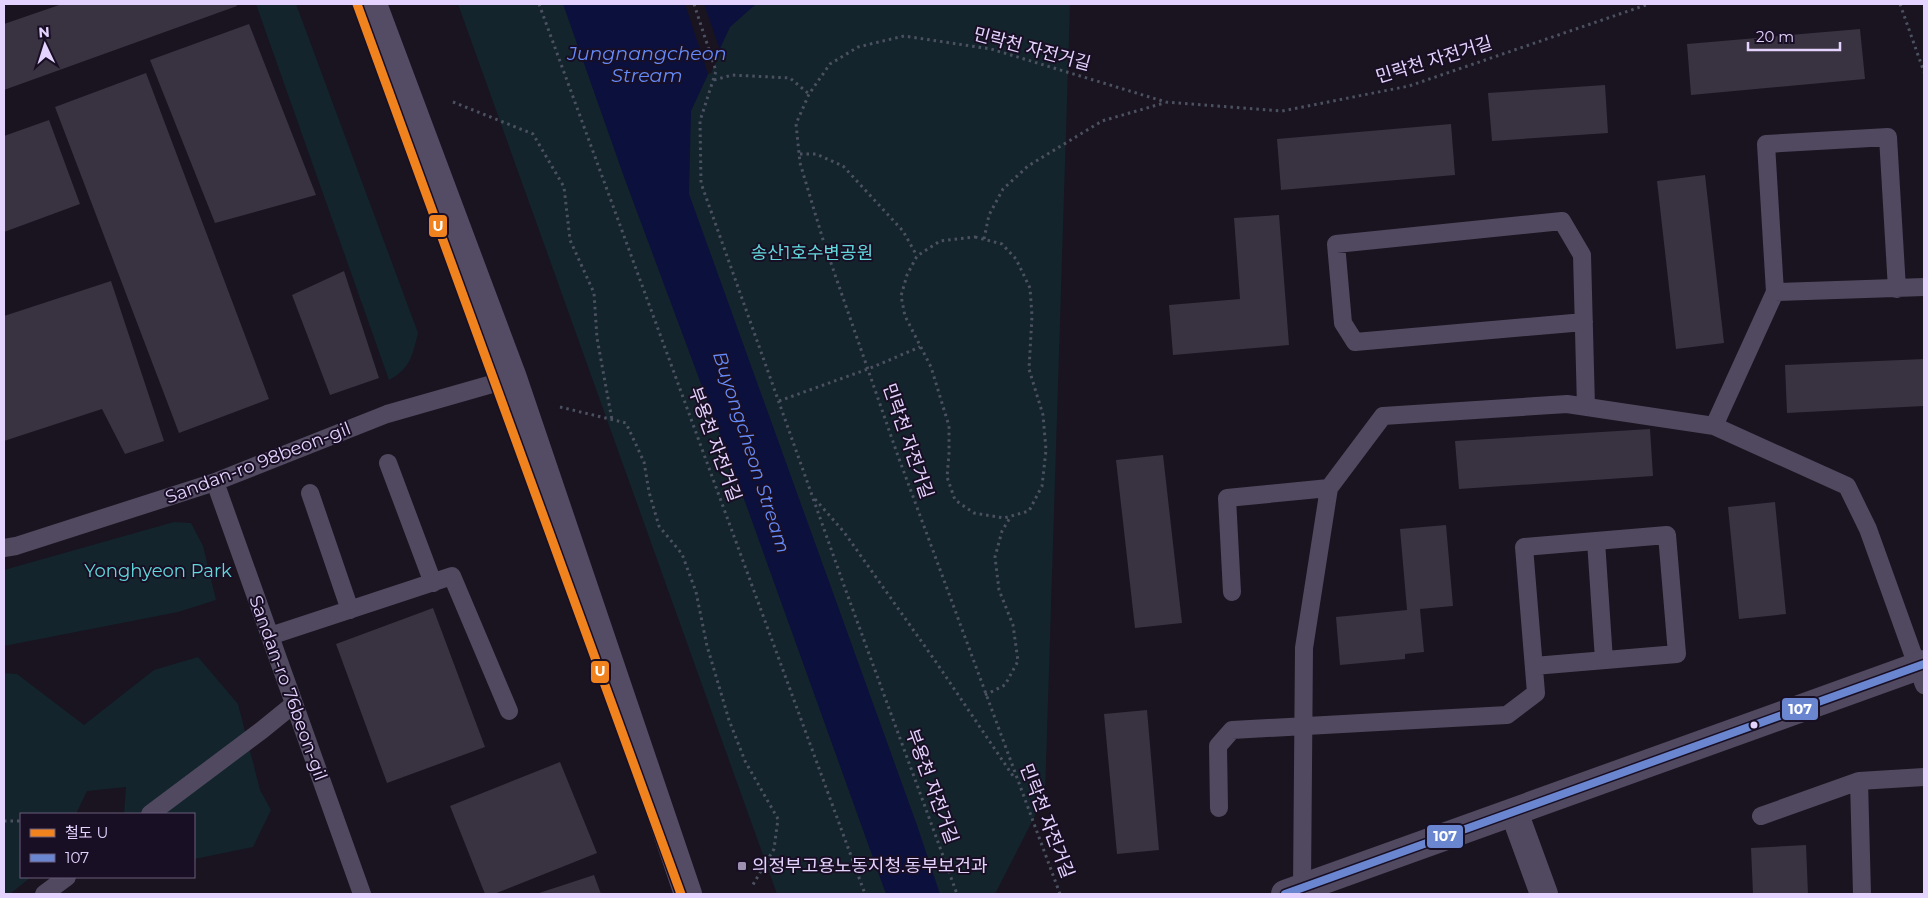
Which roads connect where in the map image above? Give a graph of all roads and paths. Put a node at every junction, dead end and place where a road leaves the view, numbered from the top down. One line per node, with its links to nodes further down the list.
1 (373, 4): 20 (main road)
2 (539, 4): 58 (path, 부용천 자전거길)
3 (694, 4): 7 (path, 부용천 자전거길)
4 (1649, 4): 10 (path, 민락천 자전거길)
5 (1900, 4): 6 (path)
6 (1924, 72)
7 (713, 80): 8 (path); 21 (path, 부용천 자전거길)
8 (809, 94): 10 (path, 민락천 자전거길); 11 (path, 민락천 자전거길)
9 (453, 102): 24 (path)
10 (1166, 102): 12 (path)
11 (800, 154): 13 (path); 19 (path, 민락천 자전거길)
12 (984, 239): 13 (path); 31 (path)
13 (917, 256): 18 (path)
14 (1924, 288): 15 (lane)
15 (1896, 289): 16 (lane); 16 (lane)
16 (1775, 292): 25 (lane)
17 (1584, 322): 17 (lane); 23 (lane)
18 (920, 346): 19 (path); 31 (path)
19 (868, 369): 21 (path); 41 (path, 민락천 자전거길)
20 (513, 378): 27 (lane, Sandan-ro 98beon-gil); 57 (main road)
21 (779, 401): 30 (path, 부용천 자전거길)
22 (560, 407): 24 (path)
23 (1586, 407): 25 (lane); 28 (lane)
24 (612, 420): 54 (path)
25 (1714, 426): 40 (lane)
26 (388, 463): 34 (lane)
27 (215, 482): 33 (lane, Sandan-ro 98beon-gil); 37 (lane, Sandan-ro 76beon-gil)
28 (1329, 488): 35 (lane); 44 (lane)
29 (310, 493): 36 (lane)
30 (813, 497): 46 (path); 59 (path, 부용천 자전거길)
31 (1011, 516): 41 (path)
32 (1596, 541): 38 (lane); 38 (lane); 39 (lane)
33 (4, 548)
34 (433, 583): 36 (lane); 43 (lane)
35 (1232, 592)
36 (350, 610): 37 (lane)
37 (270, 636): 42 (lane, Sandan-ro 76beon-gil)
38 (1604, 660): 39 (lane)
39 (1534, 666): 44 (lane)
40 (1922, 672): 49 (street)
41 (985, 695): 46 (path, 민락천 자전거길)
42 (294, 704): 50 (lane); 56 (lane, Sandan-ro 76beon-gil)
43 (509, 711)
44 (1303, 726): 48 (lane); 55 (lane)
45 (1924, 776): 47 (lane)
46 (1016, 781): 60 (path, 민락천 자전거길)
47 (1858, 782): 51 (lane); 62 (lane)
48 (1219, 808)
49 (1514, 812): 55 (street); 61 (street)
50 (151, 813)
51 (1762, 816)
52 (4, 821): 53 (path)
53 (20, 821)
54 (751, 888)
55 (1294, 891)
56 (362, 894)
57 (688, 894)
58 (865, 894)
59 (957, 894)
60 (1060, 894)
61 (1544, 894)
62 (1862, 894)

